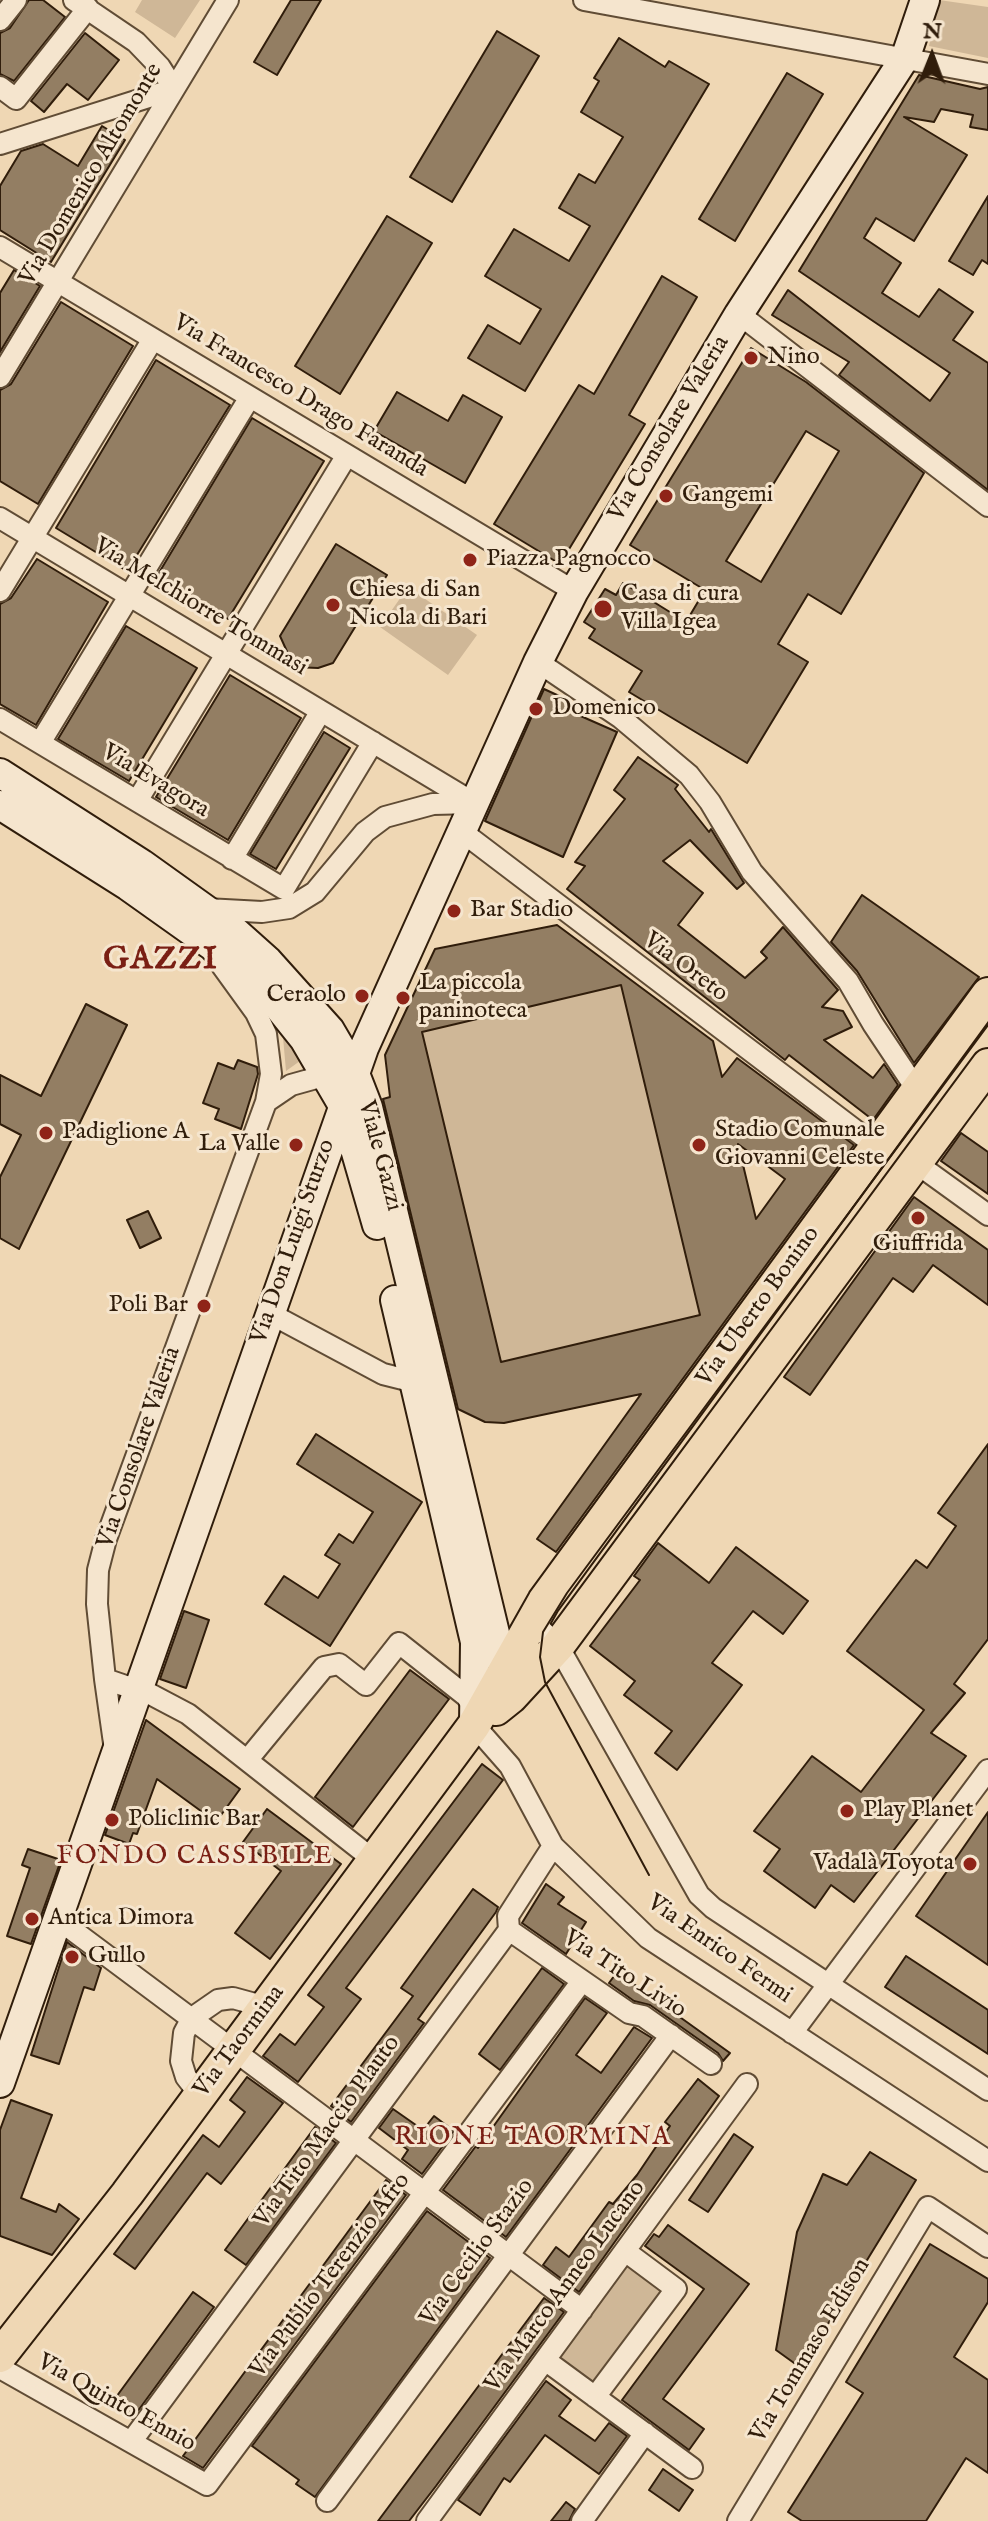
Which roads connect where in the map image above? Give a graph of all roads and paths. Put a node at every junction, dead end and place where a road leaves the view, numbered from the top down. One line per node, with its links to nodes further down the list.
1 (16, 0): 6 (street)
2 (228, 0): 9 (street, Via Domenico Altomonte)
3 (584, 0): 7 (street)
4 (925, 0): 7 (main road, Via Consolare Valeria)
5 (81, 4): 9 (street); 10 (street)
6 (0, 20)
7 (906, 56): 8 (street); 14 (main road, Via Consolare Valeria)
8 (988, 74)
9 (174, 89): 11 (street); 13 (street, Via Domenico Altomonte)
10 (8, 93)
11 (3, 148)
12 (0, 247): 13 (street, Via Francesco Drago Faranda)
13 (58, 281): 15 (street, Via Francesco Drago Faranda); 16 (street, Via Domenico Altomonte)
14 (739, 314): 19 (street); 23 (main road, Via Consolare Valeria)
15 (153, 339): 17 (street, Via Francesco Drago Faranda); 21 (street)
16 (0, 377)
17 (250, 397): 18 (street, Via Francesco Drago Faranda); 24 (street)
18 (347, 455): 23 (street, Via Francesco Drago Faranda); 25 (street)
19 (988, 506)
20 (0, 518): 21 (street, Via Melchiorre Tommasi)
21 (33, 538): 22 (street); 24 (street, Via Melchiorre Tommasi)
22 (0, 591)
23 (574, 591): 26 (main road, Via Consolare Valeria)
24 (129, 596): 25 (street, Via Melchiorre Tommasi); 30 (street)
25 (226, 654): 27 (street, Via Melchiorre Tommasi); 32 (street)
26 (538, 662): 33 (main road, Via Consolare Valeria); 43 (street)
27 (321, 711): 29 (street, Via Melchiorre Tommasi); 36 (street)
28 (0, 719): 30 (street, Via Evagora)
29 (373, 742): 33 (street, Via Melchiorre Tommasi); 36 (street, Via Evagora)
30 (40, 743): 32 (street, Via Evagora)
31 (0, 773): 37 (main road, Viale Gazzi)
32 (137, 801): 36 (street, Via Evagora)
33 (474, 803): 35 (main road, Via Don Luigi Sturzo); 37 (street)
34 (0, 805): 38 (main road, Viale Gazzi)
35 (461, 831): 41 (main road, Via Don Luigi Sturzo); 46 (street, Via Oreto)
36 (232, 859)
37 (206, 909): 41 (main road, Viale Gazzi)
38 (211, 945): 42 (main road, Viale Gazzi); 44 (street, Via Consolare Valeria)
39 (988, 994): 43 (main road, Via Uberto Bonino)
40 (988, 1065): 47 (main road, Via Uberto Bonino)
41 (354, 1071): 42 (street); 45 (main road, Via Don Luigi Sturzo); 51 (main road, Viale Gazzi)
42 (324, 1073): 44 (street); 45 (main road, Viale Gazzi)
43 (917, 1090): 46 (main road, Via Uberto Bonino)
44 (266, 1102): 55 (street, Via Consolare Valeria)
45 (342, 1104): 49 (main road, Via Don Luigi Sturzo); 50 (main road, Viale Gazzi)
46 (876, 1146): 52 (main road, Via Uberto Bonino)
47 (916, 1163): 48 (street); 54 (main road, Via Uberto Bonino)
48 (988, 1215)
49 (269, 1313): 50 (street); 57 (main road, Via Don Luigi Sturzo)
50 (415, 1382): 53 (main road, Viale Gazzi)
51 (483, 1585): 52 (main road); 56 (main road, Viale Gazzi)
52 (533, 1622): 54 (street, Via Enrico Fermi); 56 (main road, Via Uberto Bonino)
53 (475, 1642): 56 (main road); 58 (main road)
54 (558, 1646): 56 (main road, Via Uberto Bonino); 67 (street, Via Enrico Fermi)
55 (105, 1679): 57 (street); 59 (street, Via Consolare Valeria)
56 (516, 1681): 58 (main road, Via Taormina)
57 (136, 1690): 59 (main road); 60 (street)
58 (474, 1717): 60 (street, Via Enrico Fermi); 62 (street, Via Enrico Fermi); 63 (main road, Via Taormina)
59 (115, 1753): 64 (main road)
60 (249, 1758): 63 (street)
61 (988, 1770): 67 (street)
62 (553, 1846): 65 (street, Via Tito Maccio Plauto); 70 (street, Via Enrico Fermi)
63 (375, 1861): 68 (main road, Via Taormina)
64 (59, 1920): 69 (street); 74 (main road)
65 (509, 1930): 66 (street, Via Tito Livio); 78 (street, Via Tito Maccio Plauto)
66 (582, 1981): 71 (street, Via Tito Livio); 80 (street, Via Publio Terenzio Afro)
67 (828, 1984): 70 (street); 76 (street, Via Enrico Fermi)
68 (266, 2007): 69 (street); 72 (main road, Via Taormina)
69 (192, 2018): 72 (street); 77 (street)
70 (792, 2033): 79 (street, Via Enrico Fermi)
71 (671, 2035): 73 (street, Via Tito Livio); 83 (street, Via Cecilio Stazio)
72 (234, 2049): 77 (main road, Via Taormina); 78 (street)
73 (711, 2064)
74 (0, 2083)
75 (747, 2084): 82 (street, Via Marco Anneo Lucano)
76 (988, 2090)
77 (200, 2095): 85 (main road, Via Taormina)
78 (354, 2139): 80 (street); 90 (street, Via Tito Maccio Plauto)
79 (988, 2161)
80 (425, 2192): 83 (street); 92 (street, Via Publio Terenzio Afro)
81 (988, 2247): 96 (street, Via Tommaso Edison)
82 (625, 2251): 84 (street, Via Marco Anneo Lucano); 88 (street)
83 (509, 2255): 84 (street); 93 (street, Via Cecilio Stazio)
84 (582, 2310): 86 (street, Via Marco Anneo Lucano)
85 (0, 2356)
86 (545, 2360): 88 (street); 94 (street, Via Marco Anneo Lucano)
87 (0, 2368): 90 (street, Via Quinto Ennio)
88 (595, 2397): 89 (street)
89 (645, 2433): 91 (street); 95 (street)
90 (131, 2442): 92 (street, Via Quinto Ennio)
91 (692, 2468)
92 (207, 2485)
93 (327, 2501)
94 (427, 2521)
95 (582, 2521)
96 (738, 2521)

